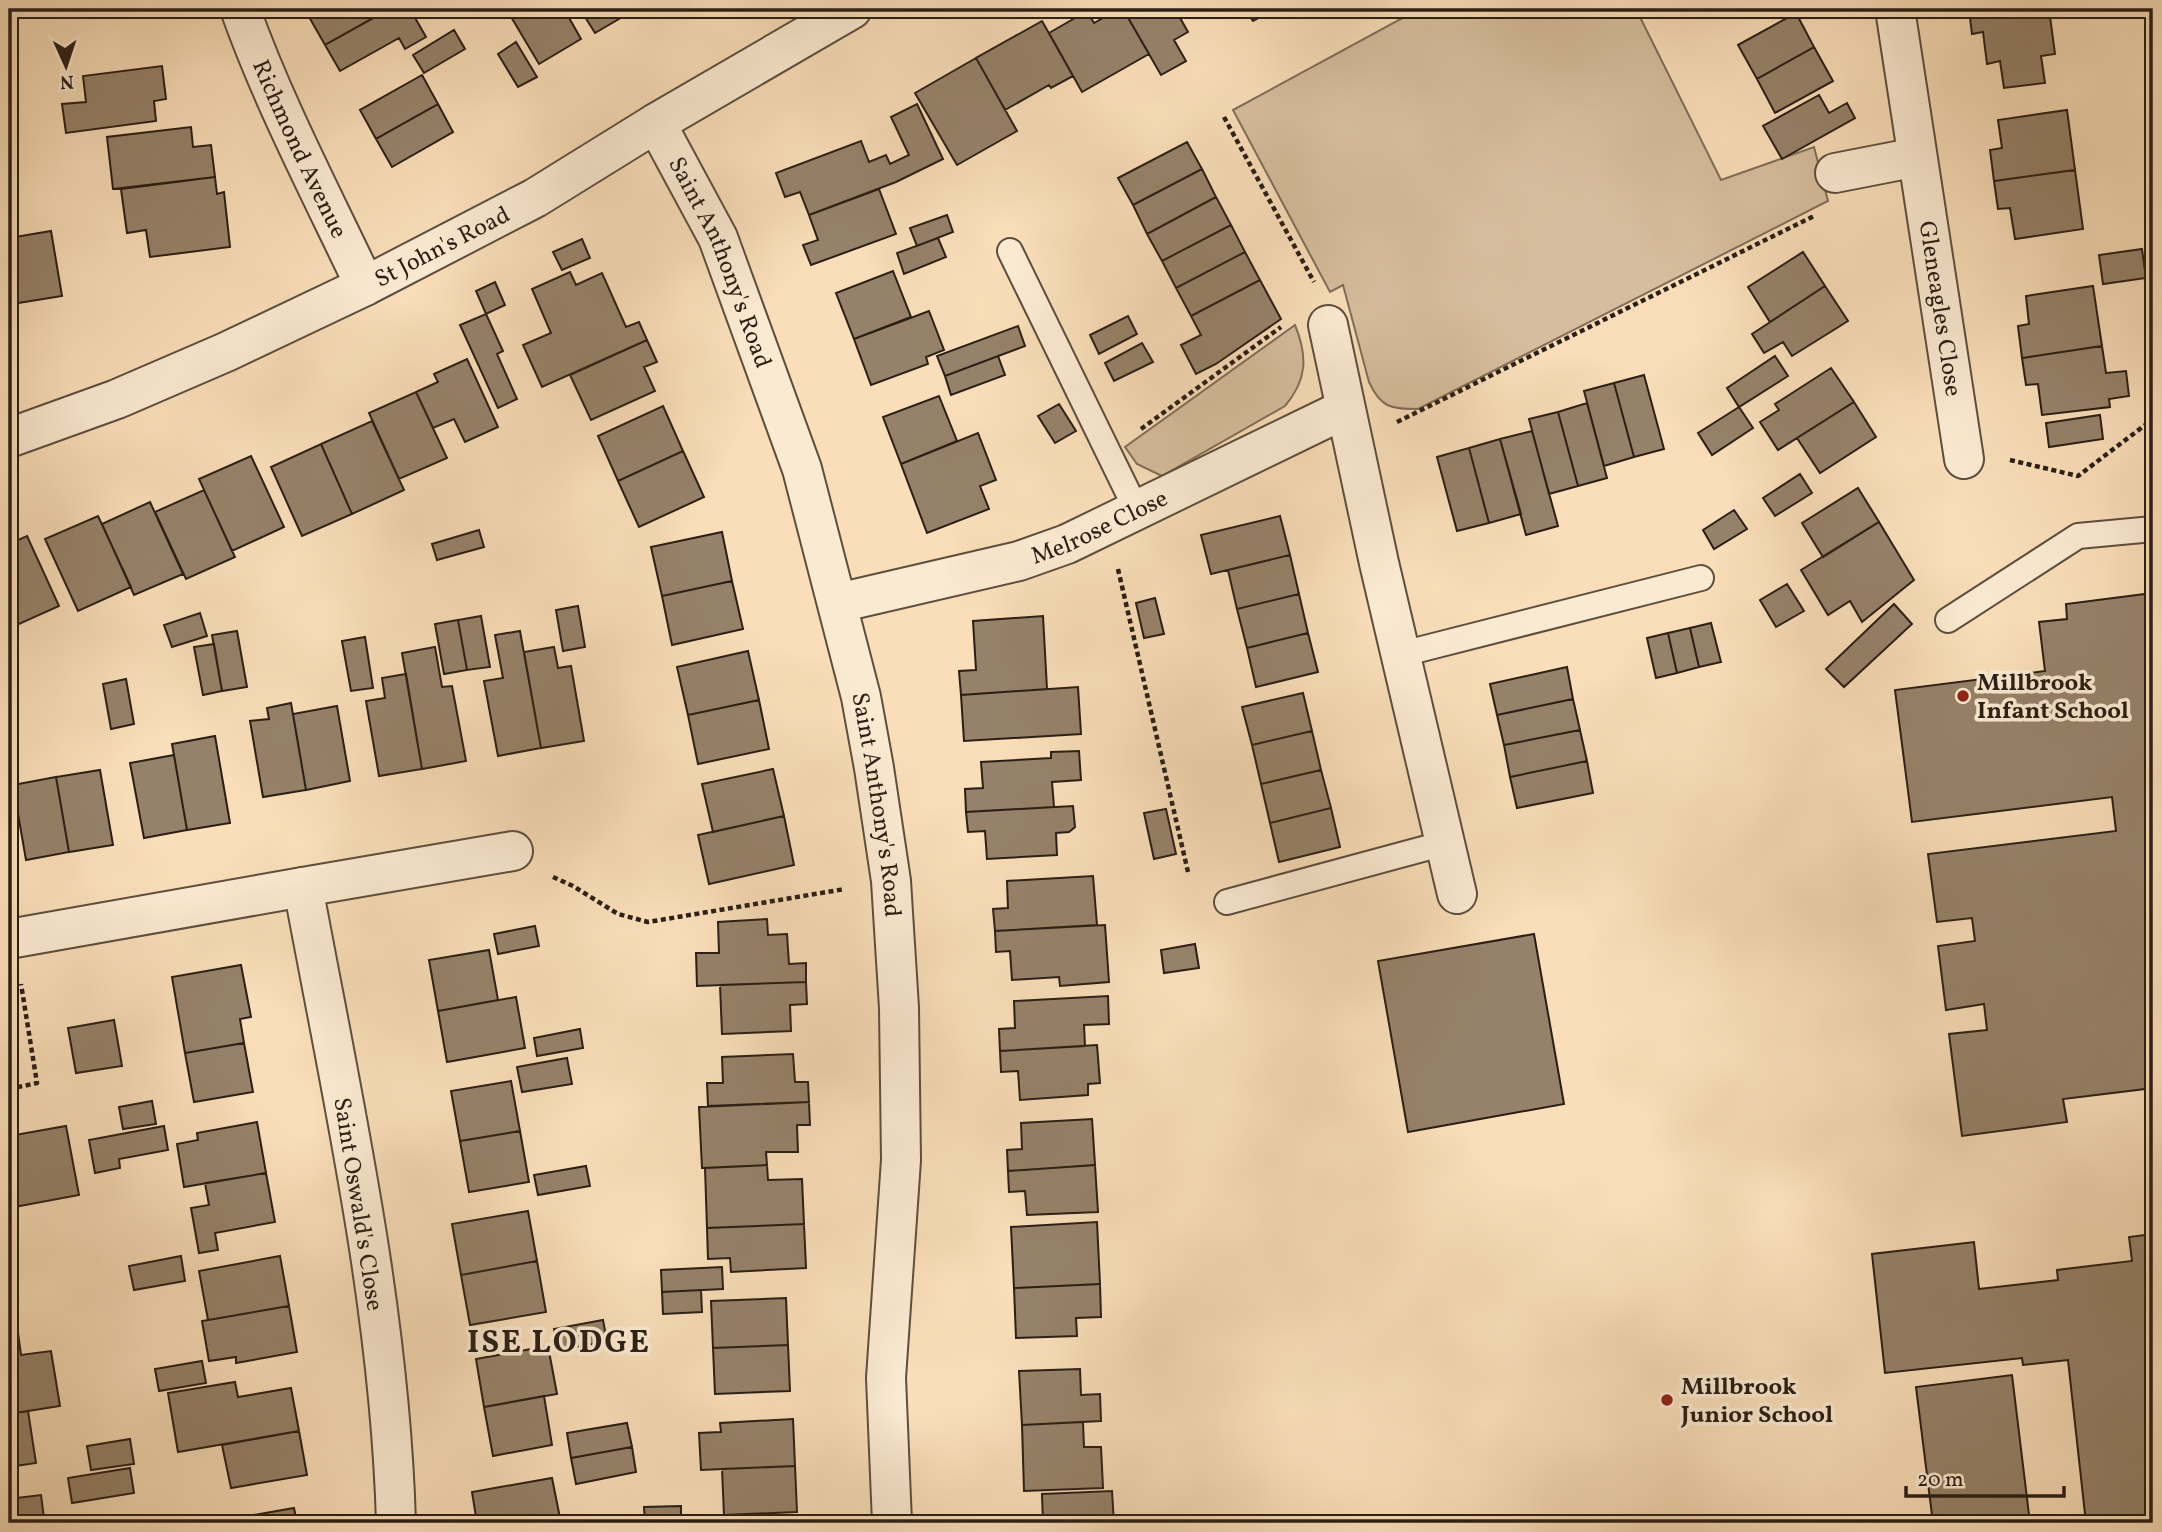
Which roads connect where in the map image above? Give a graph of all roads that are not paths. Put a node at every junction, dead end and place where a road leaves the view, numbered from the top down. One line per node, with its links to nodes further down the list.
1 (240, 9): 8 (street, Richmond Avenue)
2 (852, 9): 4 (street, St John's Road)
3 (1895, 9): 5 (street, Gleneagles Close)
4 (656, 123): 8 (street, St John's Road); 16 (street, Saint Anthony's Road)
5 (1917, 157): 6 (street); 12 (street, Gleneagles Close)
6 (1835, 173)
7 (1010, 250): 13 (lane)
8 (365, 286): 11 (street, St John's Road)
9 (1323, 308): 10 (street)
10 (1349, 426): 13 (street, Melrose Close); 18 (street)
11 (9, 438)
12 (1964, 459)
13 (1123, 519): 16 (street, Melrose Close)
14 (2153, 529): 17 (lane)
15 (1701, 578): 18 (lane)
16 (838, 603): 26 (street, Saint Anthony's Road)
17 (1948, 620)
18 (1402, 654): 19 (street)
19 (1445, 843): 22 (street); 23 (lane)
20 (513, 851): 21 (street)
21 (303, 887): 24 (street); 25 (street, Saint Oswald's Close)
22 (1457, 894)
23 (1227, 902)
24 (11, 939)
25 (396, 1523)
26 (892, 1523)

